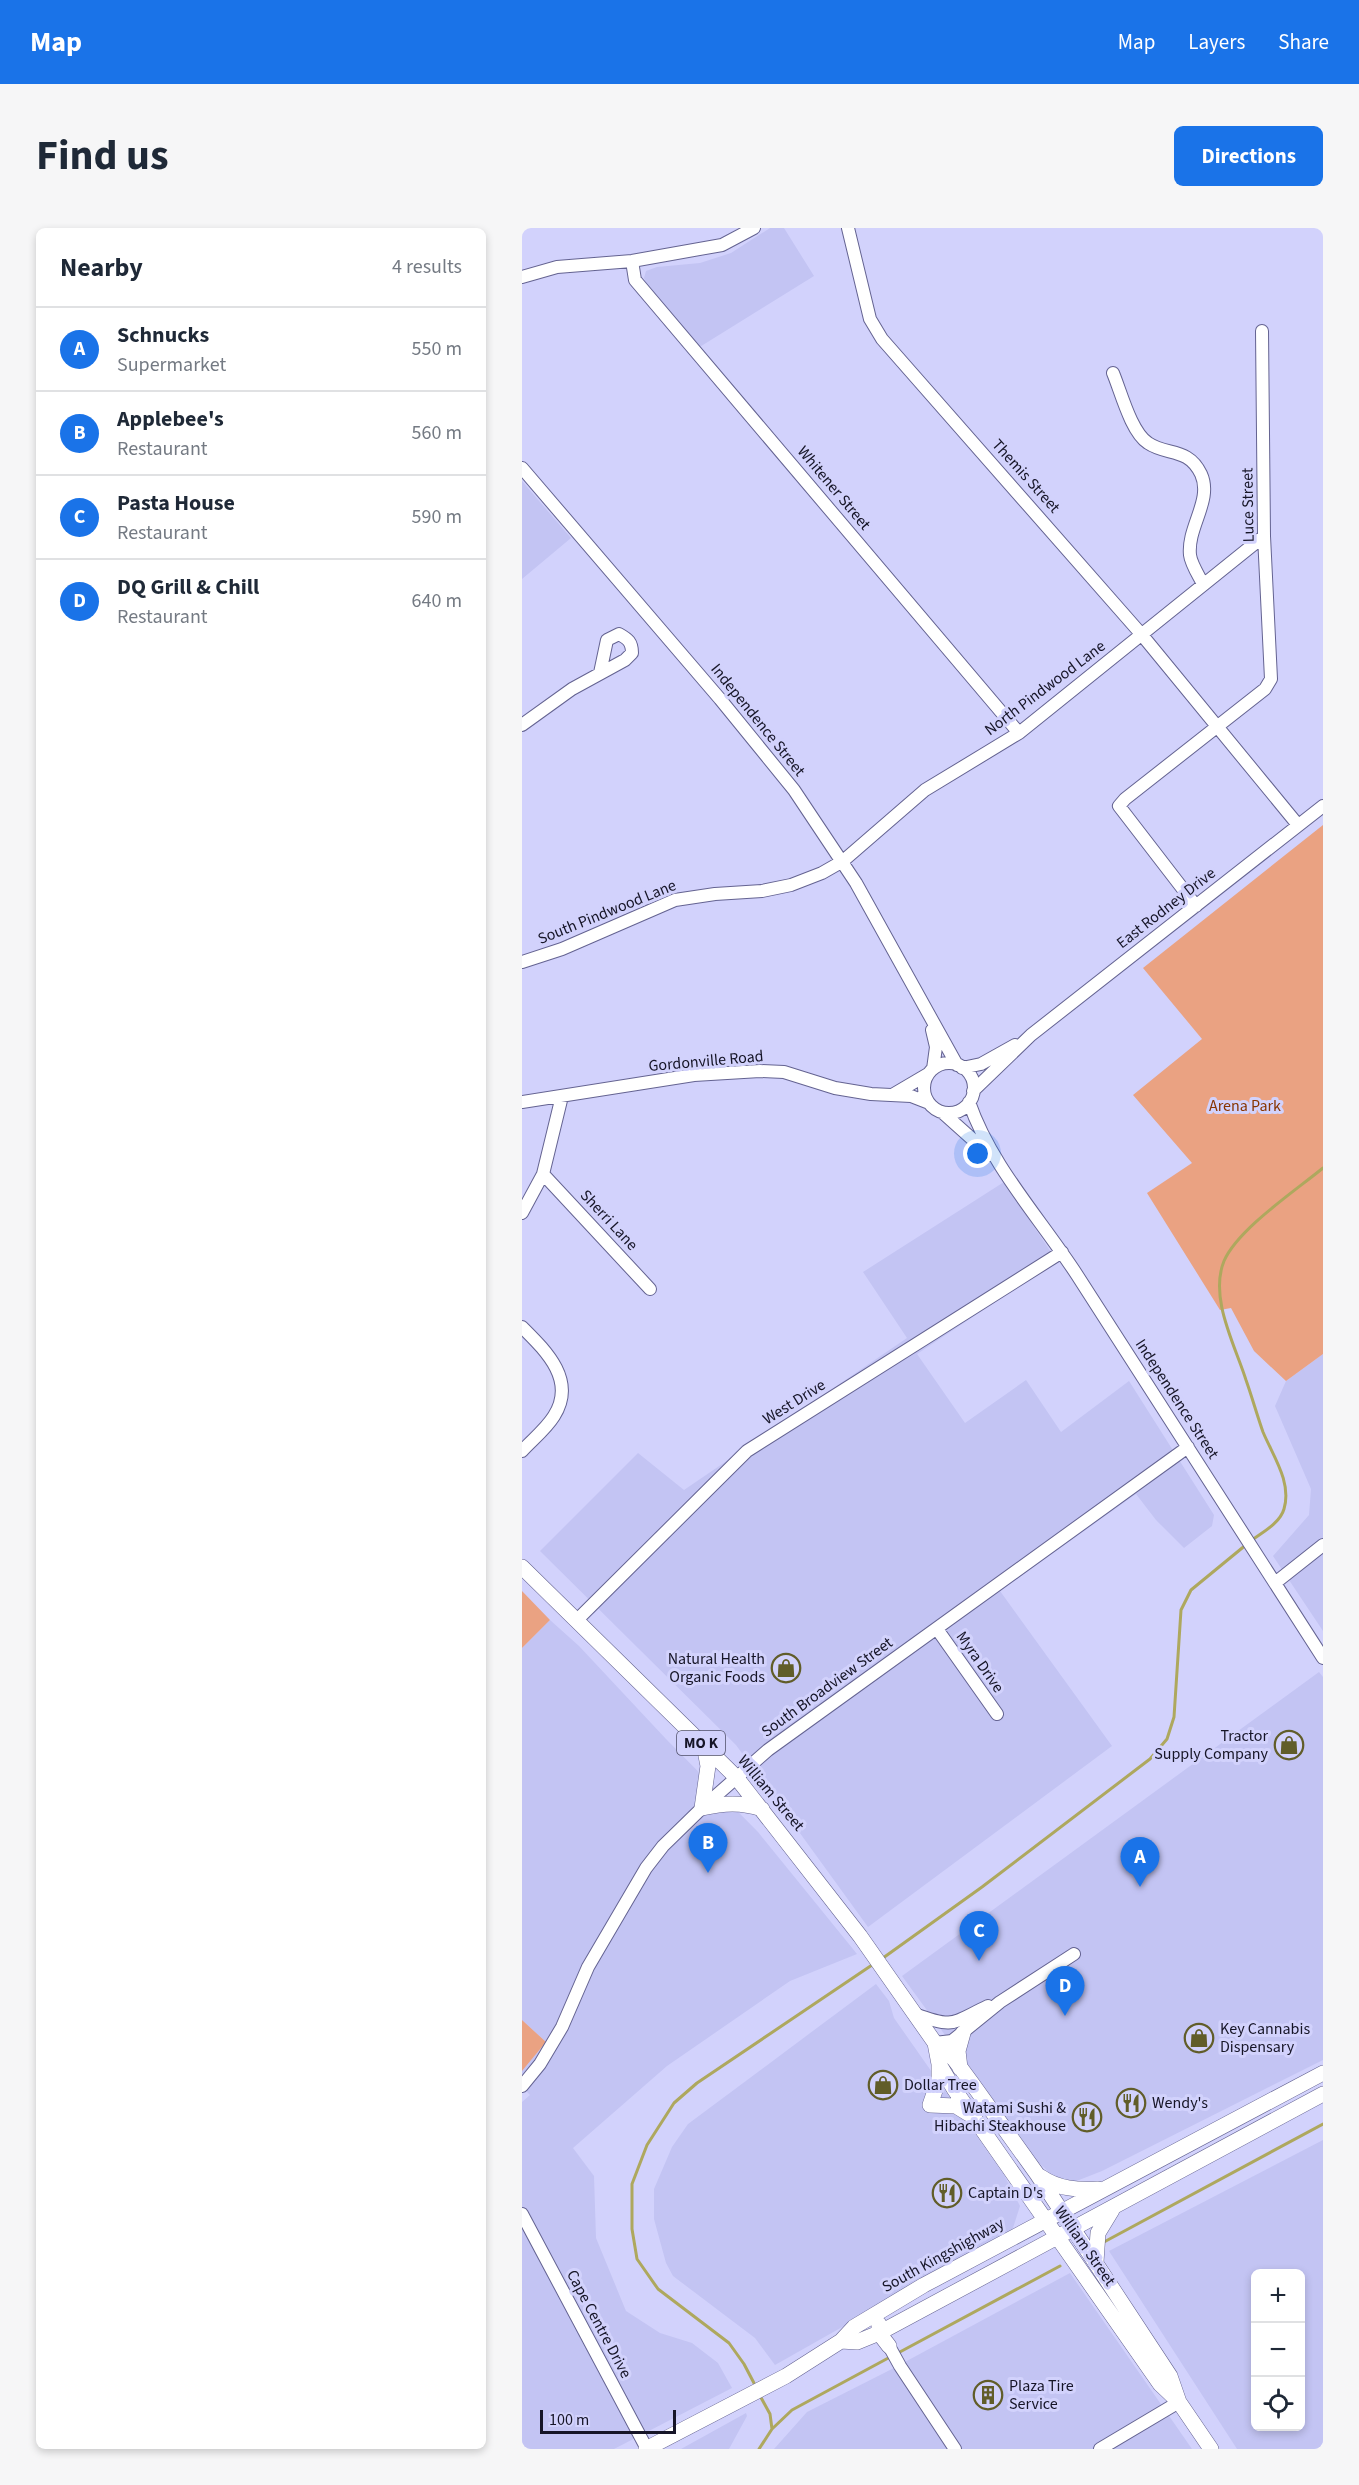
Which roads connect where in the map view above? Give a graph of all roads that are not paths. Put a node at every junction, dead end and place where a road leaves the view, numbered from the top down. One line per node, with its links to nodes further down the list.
1 (754, 228): 3 (street)
2 (848, 228): 10 (street, Themis Street)
3 (632, 261): 4 (street); 14 (street, Whitener Street)
4 (522, 277)
5 (1262, 331): 8 (street, Luce Street)
6 (1113, 374): 9 (street)
7 (522, 468): 17 (street, Independence Street)
8 (1264, 536): 9 (street, North Pindwood Lane); 13 (street, Luce Street)
9 (1203, 584): 10 (street, North Pindwood Lane)
10 (1142, 635): 13 (street, Themis Street); 14 (street, North Pindwood Lane)
11 (600, 673): 12 (street)
12 (522, 724)
13 (1218, 726): 16 (street, Themis Street); 18 (street)
14 (1020, 733): 17 (street, North Pindwood Lane)
15 (1323, 806): 16 (street, East Rodney Drive)
16 (1298, 825): 18 (street, East Rodney Drive)
17 (843, 861): 19 (street, South Pindwood Lane); 20 (street, Independence Street)
18 (1196, 906): 21 (street, East Rodney Drive)
19 (522, 962)
20 (930, 1020): 22 (street, Independence Street); 23 (street, Independence Street)
21 (1029, 1037): 22 (street, East Rodney Drive); 26 (street, East Rodney Drive)
22 (960, 1066): 23 (street); 26 (street)
23 (932, 1070): 24 (street, Gordonville Road); 28 (street)
24 (892, 1094): 25 (street, Gordonville Road); 28 (street, Gordonville Road)
25 (562, 1096): 27 (street, Gordonville Road); 31 (street)
26 (971, 1096): 29 (street); 30 (street, Independence Street)
27 (522, 1102)
28 (929, 1103): 29 (street)
29 (942, 1112): 30 (street, Independence Street)
30 (997, 1161): 33 (street, Independence Street)
31 (543, 1174): 32 (street); 34 (street, Sherri Lane)
32 (522, 1213)
33 (1062, 1252): 36 (street, Independence Street); 41 (street, West Drive)
34 (650, 1289)
35 (522, 1327): 37 (street)
36 (1188, 1447): 40 (street, Independence Street); 42 (street, South Broadview Street)
37 (522, 1451)
38 (1323, 1545): 40 (street)
39 (522, 1568): 41 (main road, William Street / MO K)
40 (1275, 1582): 43 (street, Independence Street)
41 (577, 1620): 45 (main road, William Street / MO K)
42 (937, 1629): 44 (street, Myra Drive); 46 (street, South Broadview Street)
43 (1323, 1658)
44 (997, 1714)
45 (704, 1745): 46 (main road, William Street / MO K); 47 (main road)
46 (736, 1778): 47 (street, South Broadview Street); 48 (main road, William Street / MO K)
47 (702, 1808): 48 (main road); 57 (street, South Broadview Street)
48 (763, 1810): 51 (main road, William Street / MO K)
49 (1074, 1954): 50 (street)
50 (1000, 2002): 51 (street); 52 (street)
51 (915, 2014): 53 (main road, William Street / MO K)
52 (963, 2033): 53 (street); 55 (main road)
53 (936, 2043): 54 (main road, William Street / MO K); 55 (main road, William Street / MO K)
54 (939, 2064): 59 (main road, William Street / MO K); 59 (main road)
55 (960, 2068): 60 (main road, William Street / MO K)
56 (1323, 2073): 61 (main road, South Kingshighway)
57 (522, 2086)
58 (1323, 2094): 63 (main road, South Kingshighway)
59 (972, 2115): 62 (main road, William Street / MO K)
60 (1037, 2174): 61 (main road); 64 (main road, William Street / MO K)
61 (1104, 2189): 64 (main road, South Kingshighway)
62 (1026, 2192): 66 (main road, William Street / MO K); 68 (main road)
63 (1114, 2207): 67 (main road, South Kingshighway); 71 (main road)
64 (1061, 2210): 66 (main road, South Kingshighway); 67 (main road, William Street / MO K)
65 (522, 2214): 79 (street, Cape Centre Drive)
66 (1045, 2220): 68 (main road, South Kingshighway); 69 (main road, William Street / MO K)
67 (1074, 2229): 69 (main road, South Kingshighway); 71 (main road, William Street)
68 (1015, 2236): 73 (main road, South Kingshighway)
69 (1058, 2238): 70 (main road, South Kingshighway); 72 (main road, William Street)
70 (1032, 2252): 72 (main road); 74 (main road, South Kingshighway)
71 (1096, 2262): 78 (main road, William Street)
72 (1078, 2267): 78 (main road, William Street)
73 (889, 2306): 75 (main road); 76 (main road, South Kingshighway)
74 (896, 2324): 75 (main road, South Kingshighway); 77 (main road)
75 (879, 2333): 76 (main road, South Kingshighway); 77 (main road)
76 (841, 2341): 79 (main road, South Kingshighway)
77 (889, 2346): 80 (street)
78 (1179, 2402): 81 (street); 82 (main road, William Street)
79 (647, 2449)
80 (955, 2449)
81 (1100, 2449)
82 (1211, 2449)

